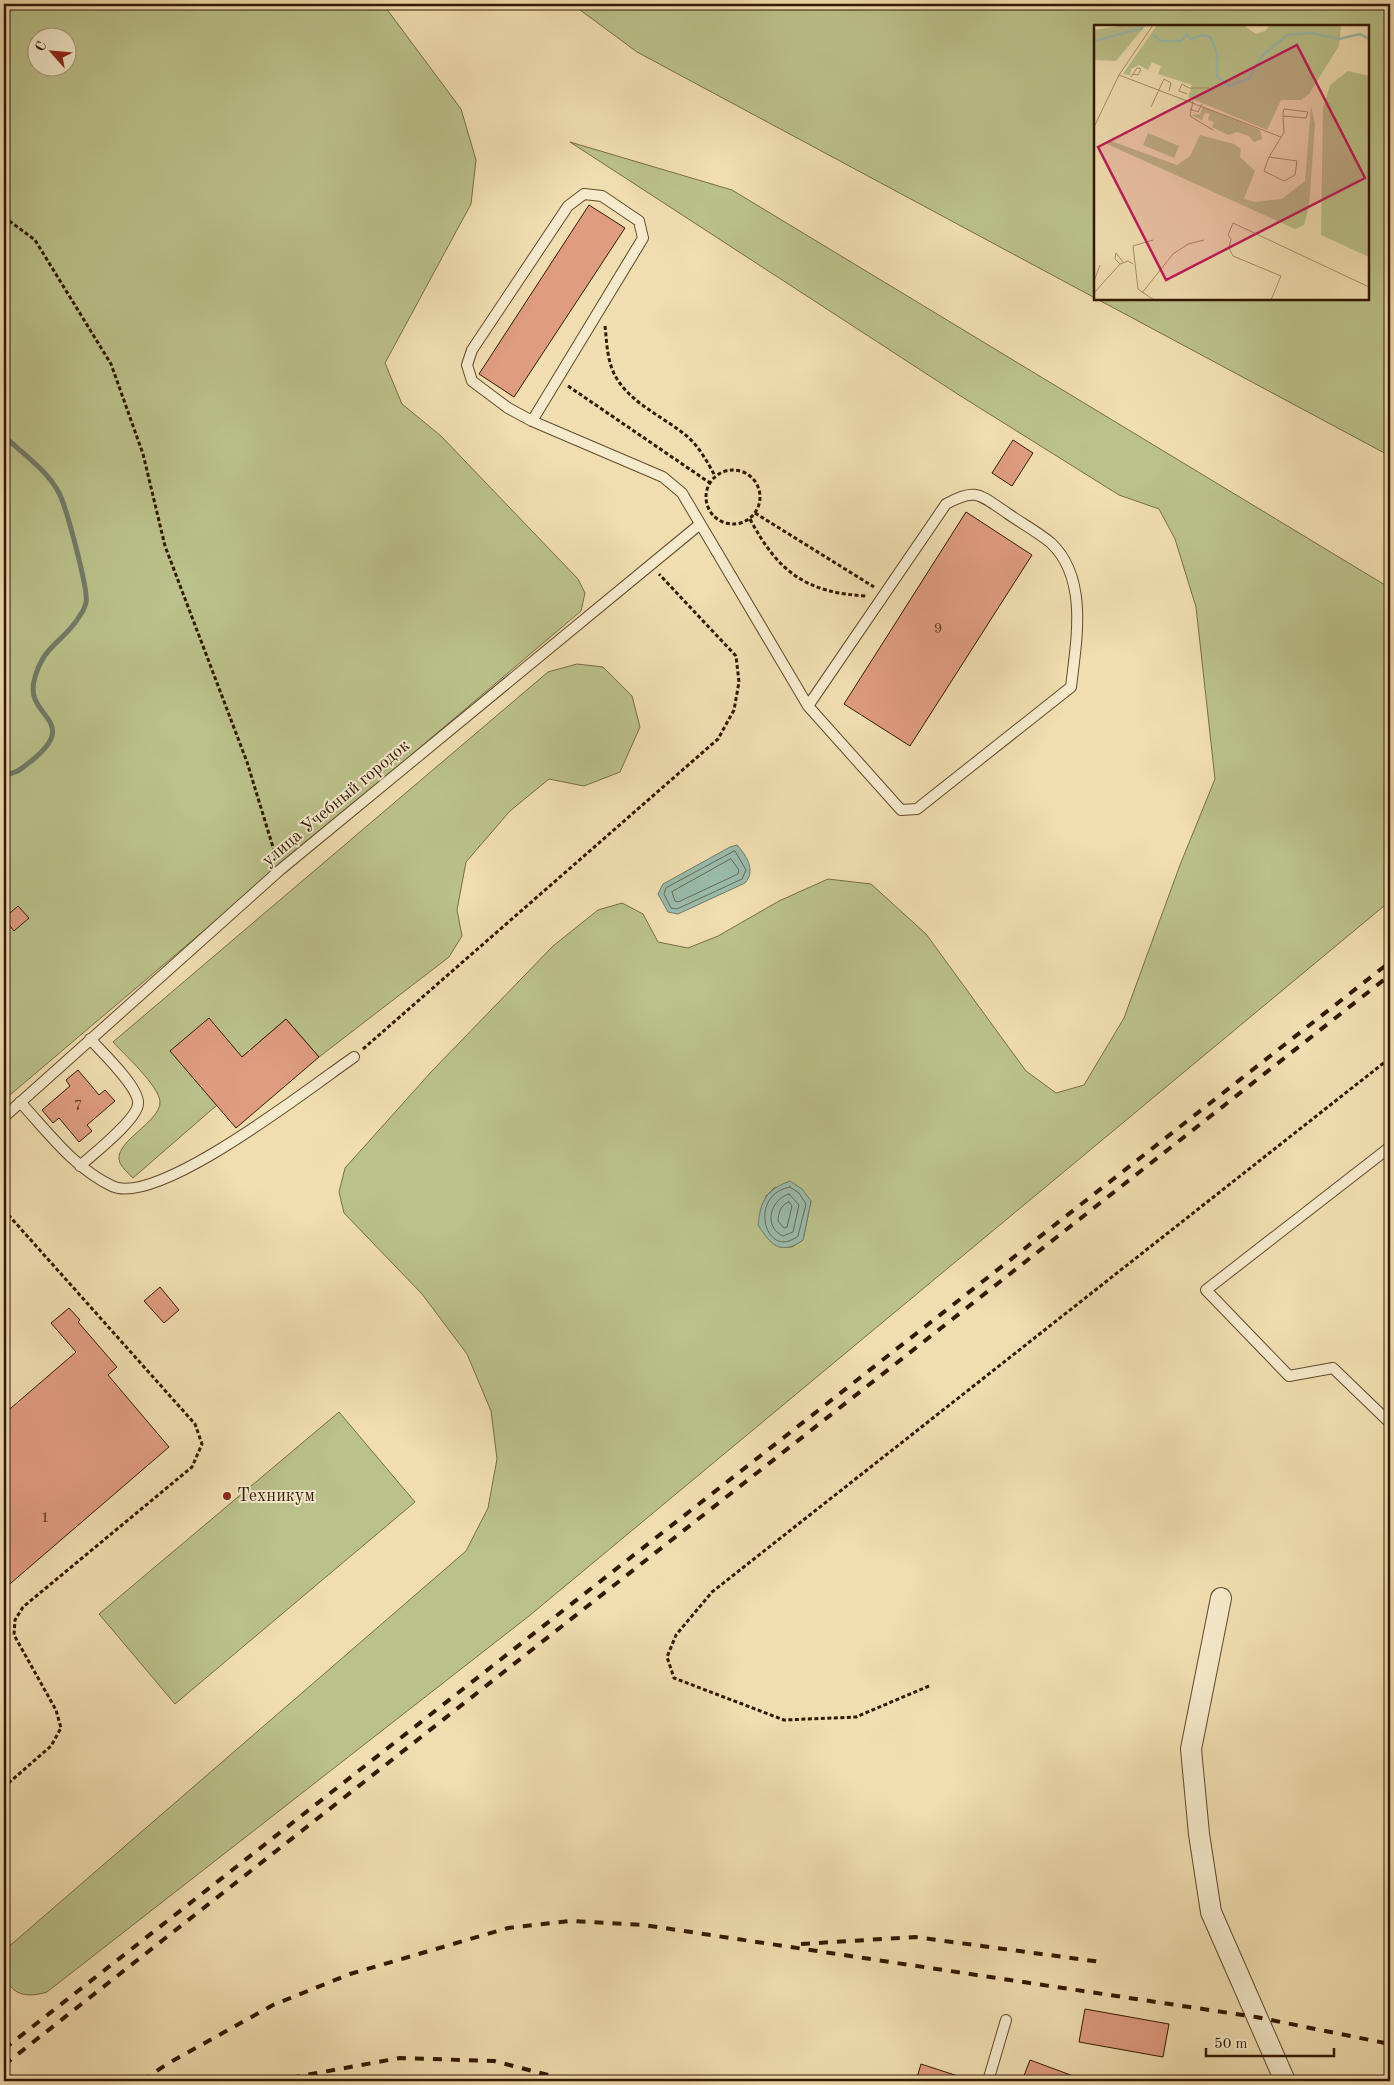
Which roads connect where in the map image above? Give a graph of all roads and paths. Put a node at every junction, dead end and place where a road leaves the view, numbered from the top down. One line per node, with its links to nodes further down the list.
1 (4, 218): 13 (path)
2 (602, 307): 3 (lane); 4 (lane); 5 (path)
3 (559, 380): 4 (lane); 6 (path)
4 (532, 421): 9 (lane)
5 (715, 476): 6 (path); 7 (path)
6 (710, 483): 8 (path)
7 (755, 513): 8 (path); 11 (path)
8 (750, 519): 11 (path)
9 (699, 525): 10 (lane, улица Учебный городок); 12 (lane)
10 (651, 565): 13 (lane, улица Учебный городок); 15 (path)
11 (885, 594): 12 (lane); 12 (lane)
12 (808, 706)
13 (280, 870): 14 (lane, улица Учебный городок)
14 (90, 1039): 17 (lane, улица Учебный городок); 20 (lane)
15 (354, 1057): 20 (lane)
16 (1390, 1058): 24 (path)
17 (20, 1102): 18 (lane, улица Учебный городок); 20 (lane)
18 (4, 1117)
19 (1390, 1147): 22 (lane)
20 (80, 1166)
21 (4, 1210): 25 (path)
22 (1390, 1423)
23 (1221, 1598): 28 (street)
24 (929, 1686)
25 (4, 1787)
26 (1006, 2020): 27 (lane)
27 (988, 2081)
28 (1285, 2081)

